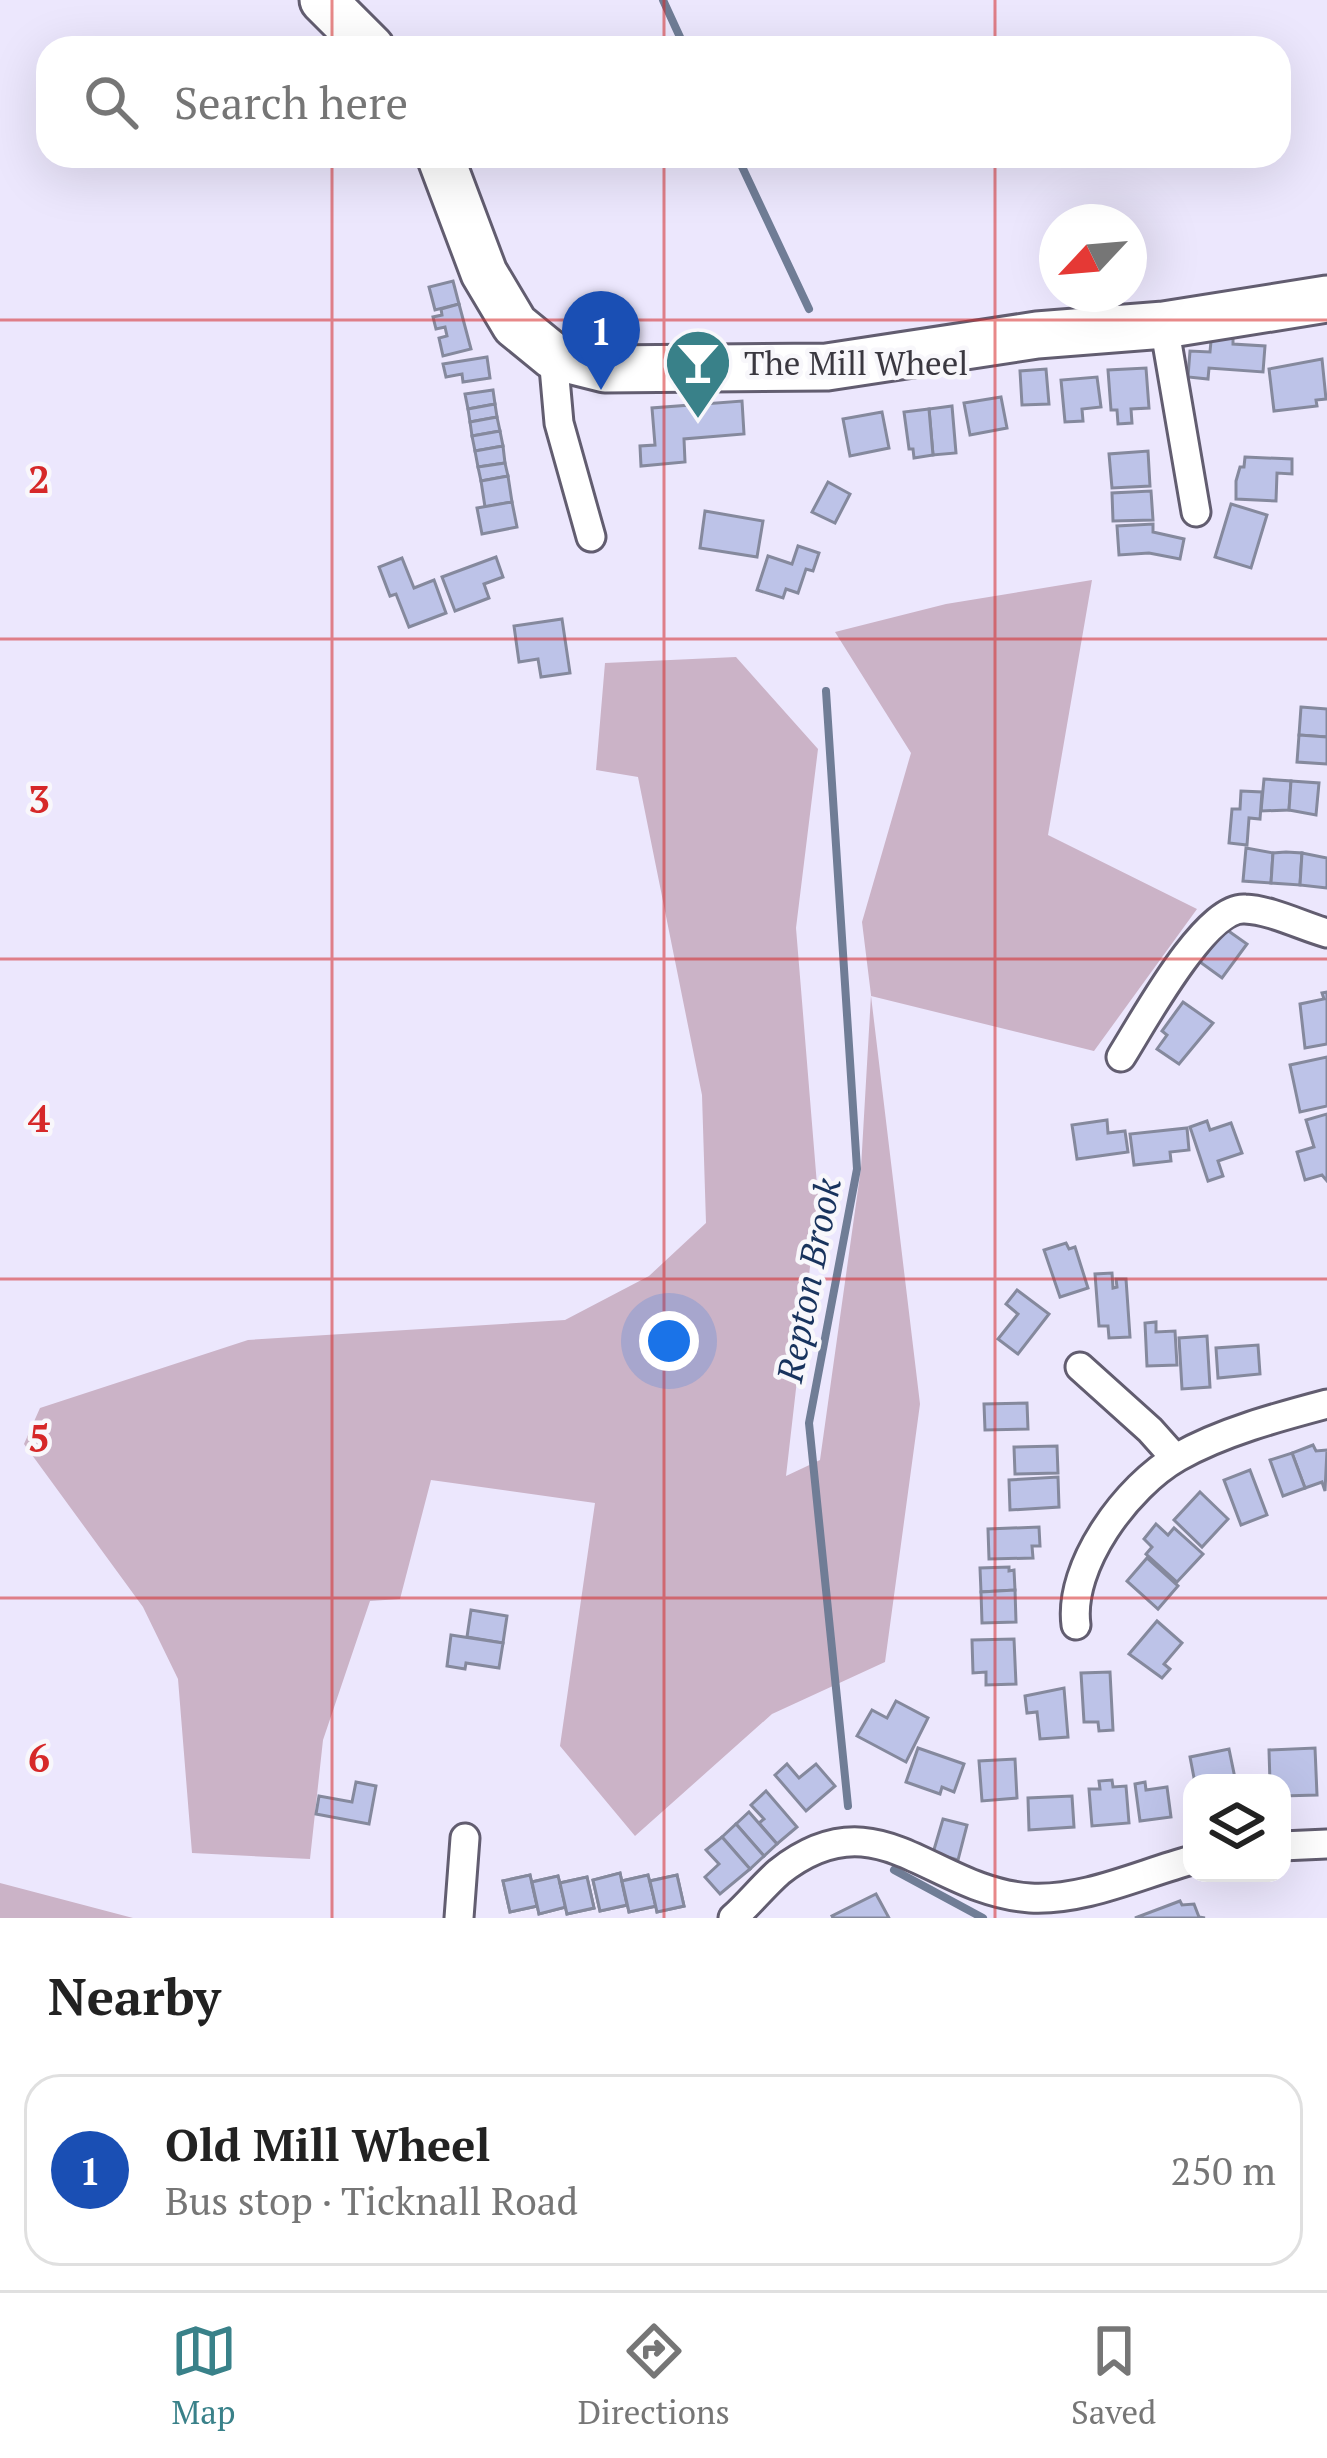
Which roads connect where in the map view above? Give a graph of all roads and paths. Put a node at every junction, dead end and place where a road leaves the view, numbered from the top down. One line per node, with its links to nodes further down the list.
1 (323, 0): 2 (main road)
2 (359, 36)
3 (445, 168): 6 (main road)
4 (1327, 299): 5 (main road)
5 (1163, 326): 6 (main road); 7 (street)
6 (553, 356): 8 (street)
7 (1196, 512)
8 (591, 537)
9 (1327, 933): 10 (street)
10 (1121, 1057)
11 (1080, 1367): 13 (street)
12 (1327, 1404): 13 (street)
13 (1175, 1458): 14 (street)
14 (1076, 1625)
15 (465, 1838): 19 (street)
16 (1327, 1844): 17 (street)
17 (1291, 1846)
18 (1183, 1863): 20 (street)
19 (459, 1918)
20 (733, 1918)

